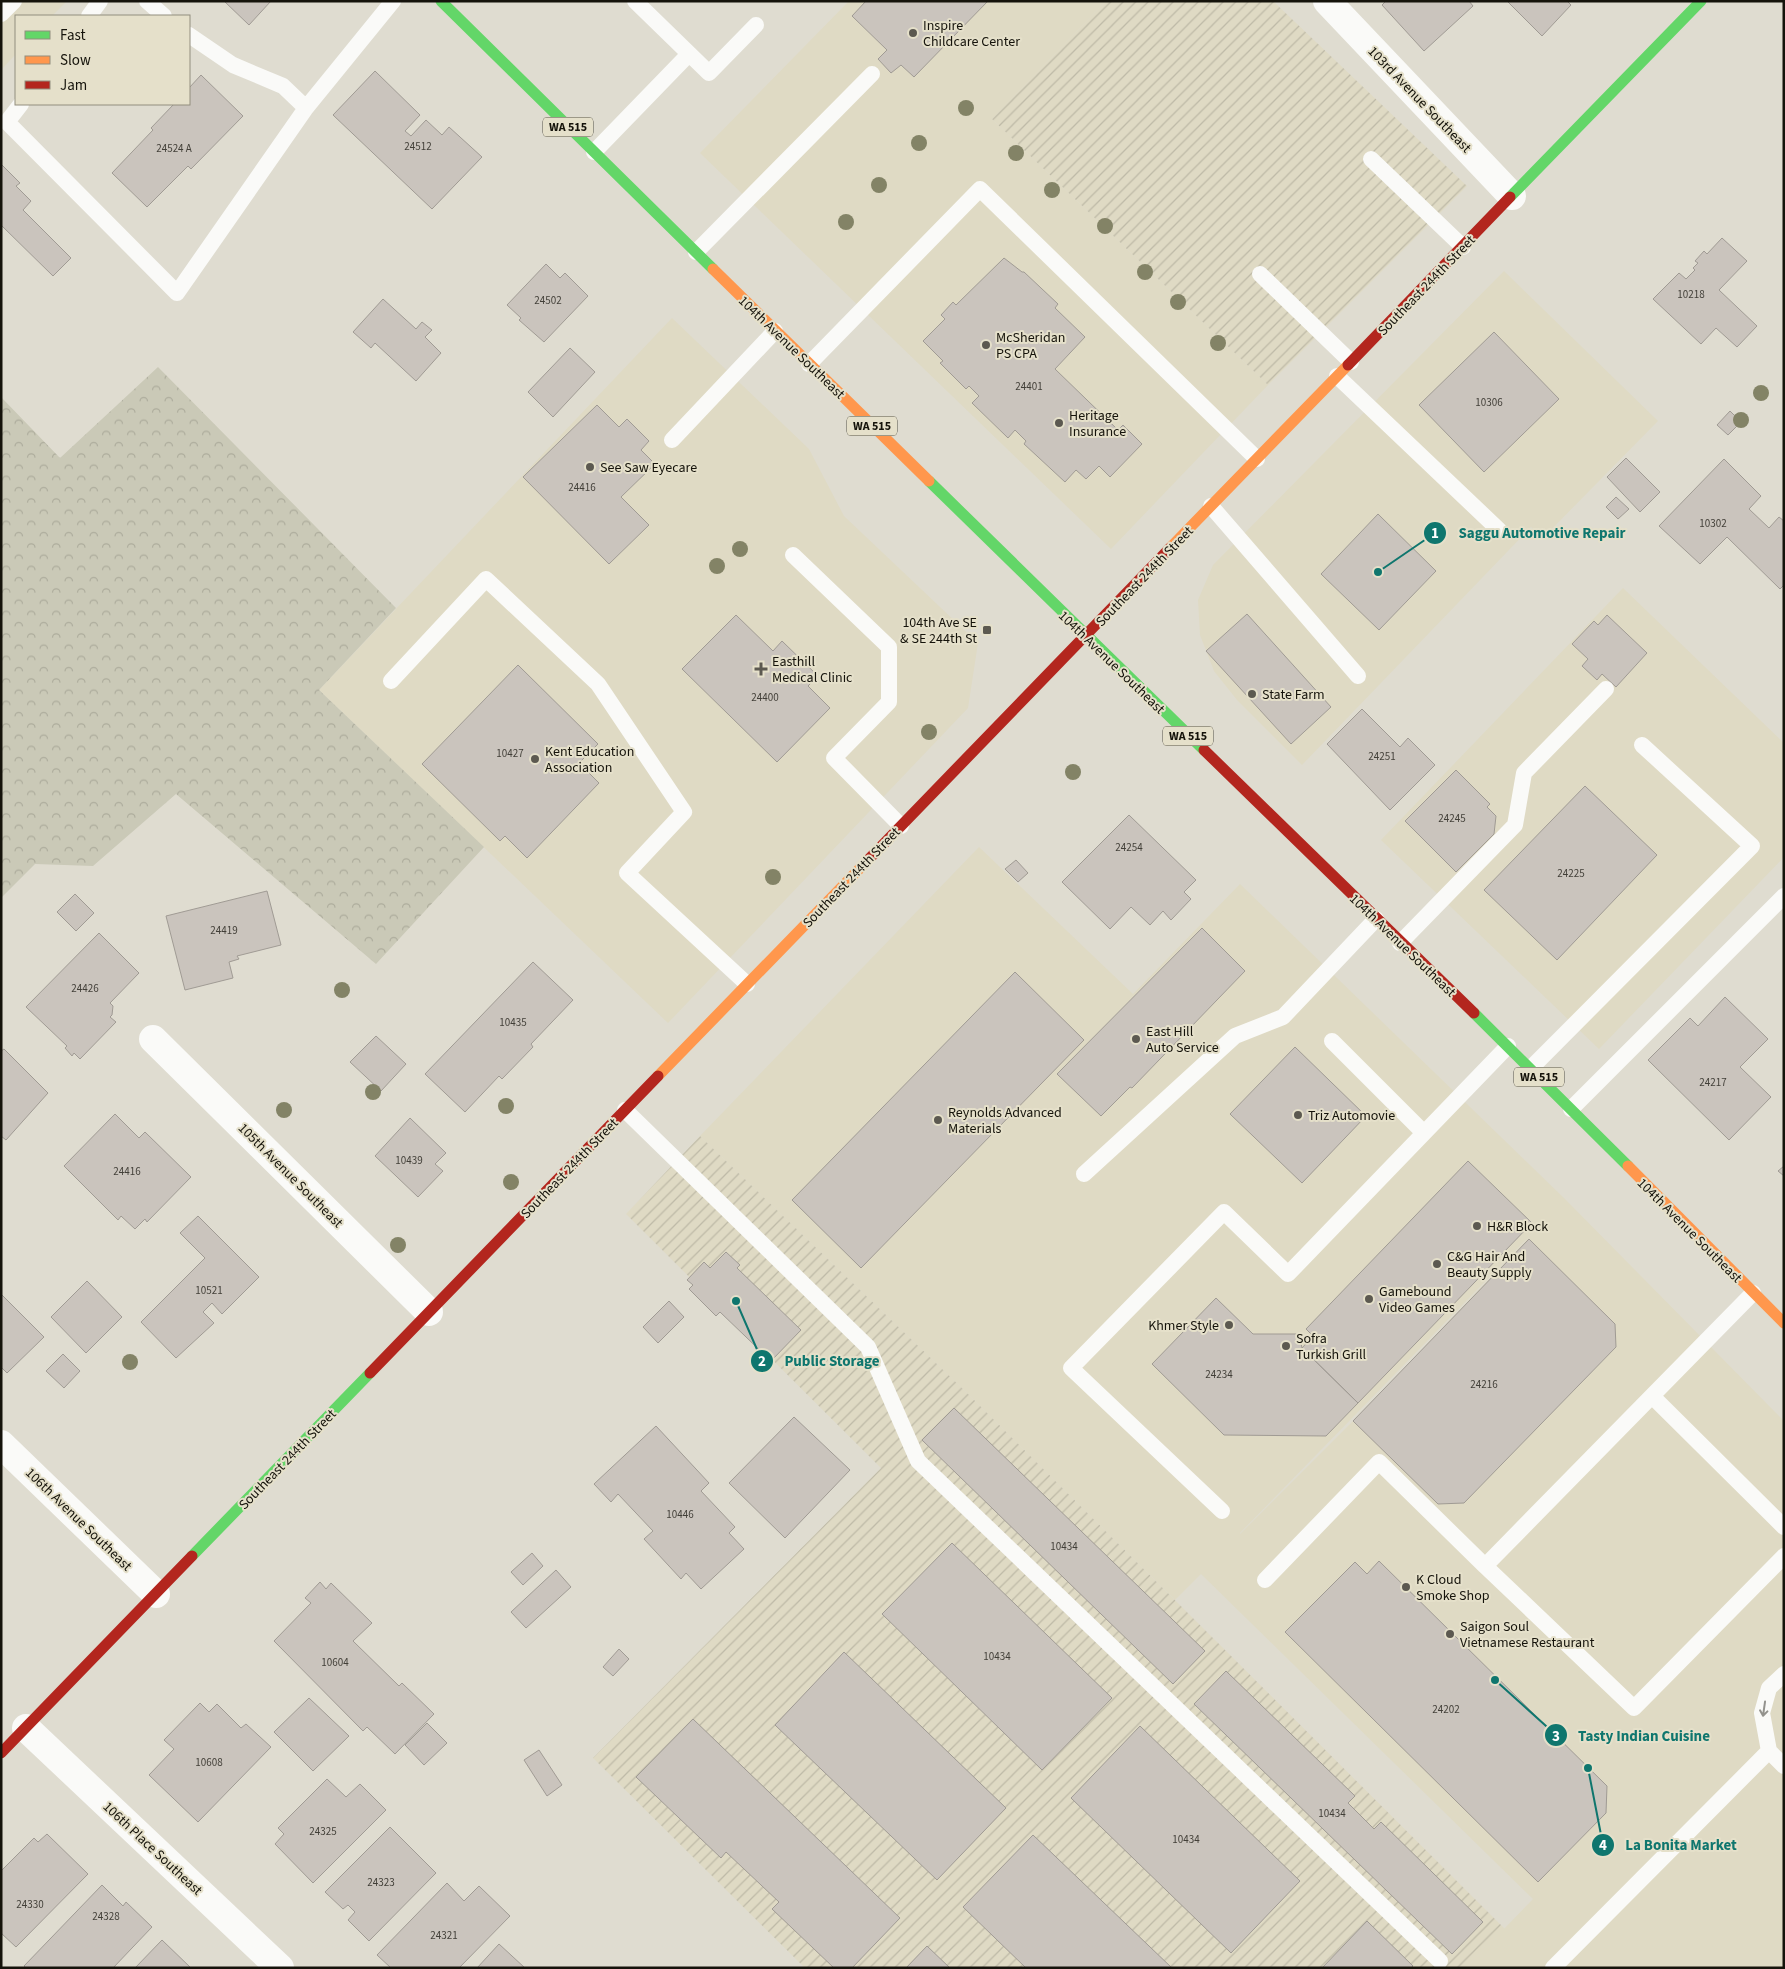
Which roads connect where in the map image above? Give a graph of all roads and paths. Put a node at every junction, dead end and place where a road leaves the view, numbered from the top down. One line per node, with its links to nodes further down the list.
1 (14, 1): 9 (lane)
2 (100, 1): 10 (lane)
3 (147, 1): 11 (lane)
4 (393, 1): 17 (lane)
5 (441, 1): 18 (street, 104th Avenue Southeast / WA 515)
6 (635, 1): 14 (lane)
7 (1327, 1): 20 (street, 103rd Avenue Southeast)
8 (1701, 1): 20 (street, Southeast 244th Street)
9 (1, 14)
10 (90, 15)
11 (163, 15)
12 (756, 25): 14 (lane)
13 (190, 36): 17 (lane)
14 (689, 54): 18 (lane)
15 (872, 74): 22 (lane)
16 (20, 105): 17 (lane)
17 (306, 108)
18 (594, 152): 22 (street, 104th Avenue Southeast / WA 515)
19 (1371, 159): 21 (lane)
20 (1512, 196): 21 (street, Southeast 244th Street)
21 (1463, 247): 25 (street, Southeast 244th Street)
22 (696, 252): 24 (street, 104th Avenue Southeast / WA 515)
23 (1260, 274): 25 (lane)
24 (775, 331): 26 (street, 104th Avenue Southeast / WA 515); 28 (lane)
25 (1351, 362): 27 (street, Southeast 244th Street)
26 (809, 364): 29 (lane); 33 (street, 104th Avenue Southeast / WA 515)
27 (1337, 376): 29 (street, Southeast 244th Street); 31 (lane)
28 (672, 440)
29 (1257, 459): 30 (street, Southeast 244th Street)
30 (1211, 506): 33 (street, Southeast 244th Street); 34 (lane)
31 (1499, 530)
32 (793, 556): 38 (lane)
33 (1086, 636): 38 (street, Southeast 244th Street); 40 (street, 104th Avenue Southeast / WA 515)
34 (1358, 676)
35 (391, 681): 42 (lane)
36 (1606, 689): 41 (lane)
37 (1642, 745): 46 (lane)
38 (901, 826): 42 (street, Southeast 244th Street)
39 (1784, 896): 47 (lane)
40 (1376, 919): 41 (street, 104th Avenue Southeast / WA 515); 50 (lane)
41 (1400, 943): 45 (street, 104th Avenue Southeast / WA 515)
42 (747, 984): 48 (street, Southeast 244th Street)
43 (153, 1039): 52 (street, 105th Avenue Southeast)
44 (1332, 1041): 49 (lane)
45 (1508, 1046): 46 (street, 104th Avenue Southeast / WA 515); 49 (lane)
46 (1531, 1068): 47 (street, 104th Avenue Southeast / WA 515)
47 (1571, 1109): 51 (street, 104th Avenue Southeast / WA 515)
48 (625, 1110): 52 (street, Southeast 244th Street); 67 (lane)
49 (1424, 1133): 56 (lane)
50 (1084, 1174)
51 (1753, 1293): 53 (street, 104th Avenue Southeast / WA 515); 54 (lane)
52 (430, 1312): 61 (street, Southeast 244th Street)
53 (1784, 1323)
54 (1652, 1396): 57 (lane); 59 (lane)
55 (1, 1444): 61 (street, 106th Avenue Southeast)
56 (1222, 1511)
57 (1784, 1527)
58 (1784, 1556): 59 (lane)
59 (1485, 1566): 60 (lane)
60 (1265, 1580)
61 (156, 1594): 63 (street, Southeast 244th Street)
62 (1784, 1674): 64 (lane, one-way to 64)
63 (26, 1728): 65 (street, Southeast 244th Street); 68 (street, 106th Place Southeast)
64 (1769, 1751): 66 (lane); 69 (lane)
65 (1, 1753)
66 (1784, 1766)
67 (1440, 1961)
68 (280, 1968)
69 (1553, 1968)

